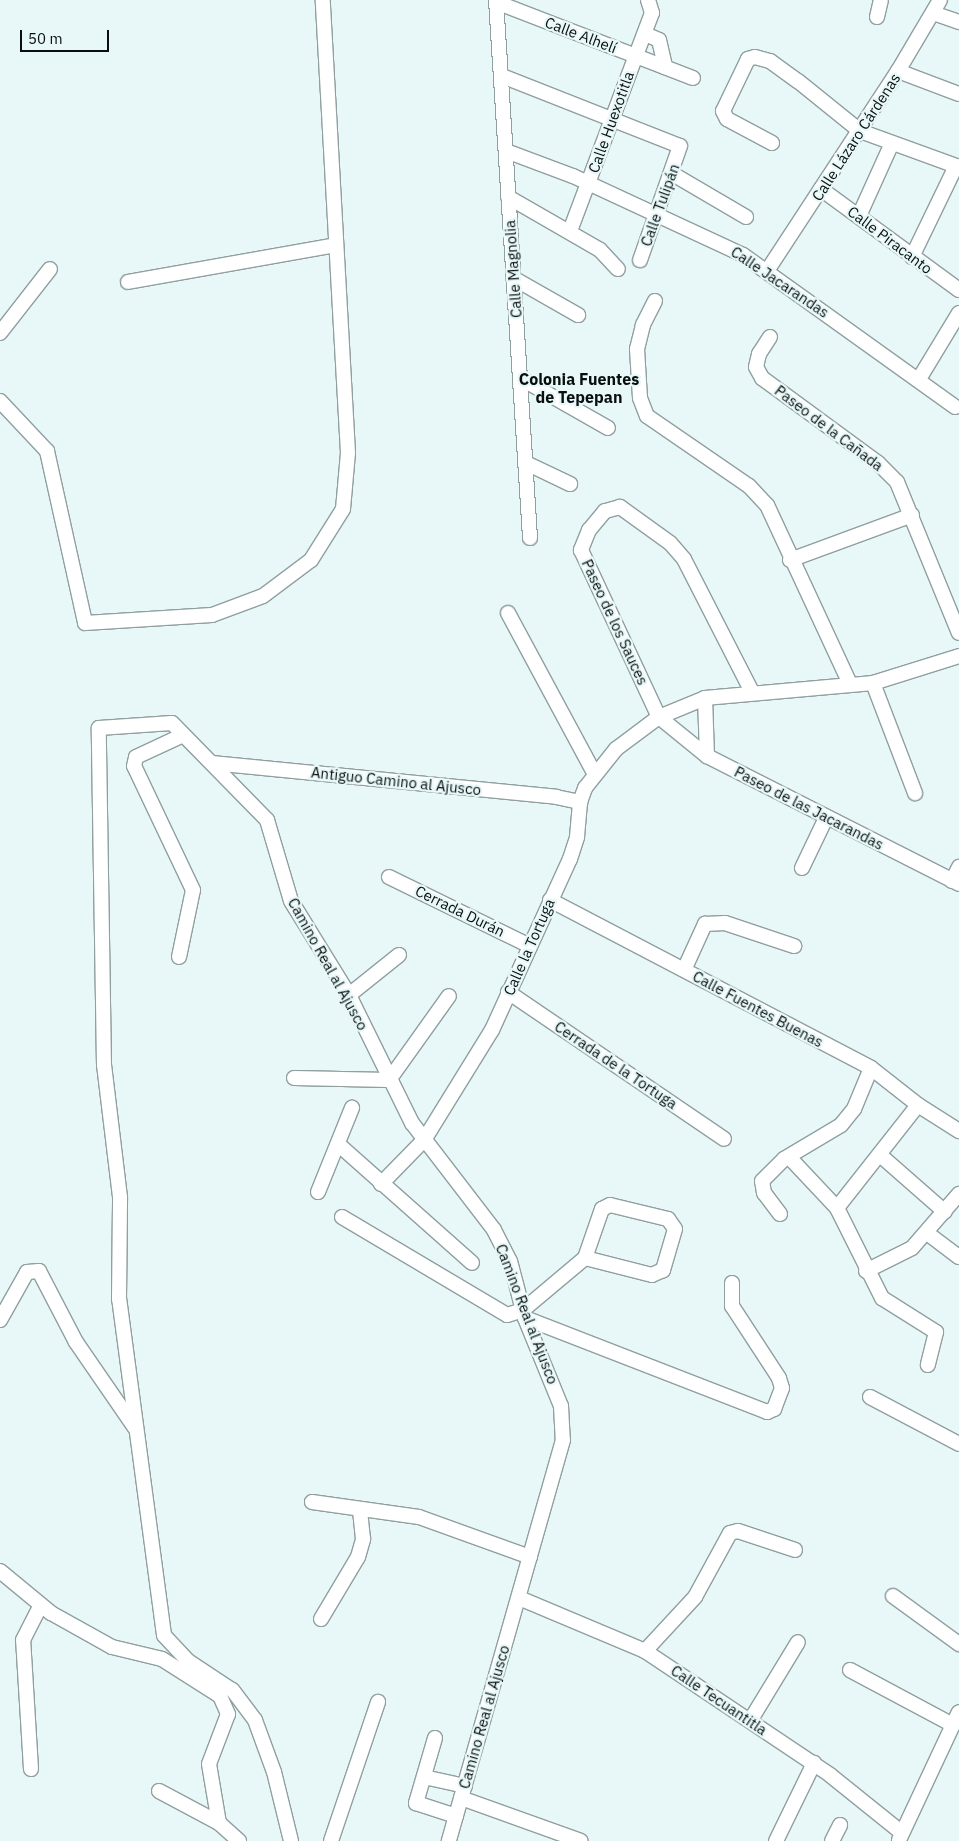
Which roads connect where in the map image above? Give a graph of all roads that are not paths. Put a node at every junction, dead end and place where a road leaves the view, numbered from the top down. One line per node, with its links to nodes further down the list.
1 (323, 0): 30 (street)
2 (881, 0): 7 (street)
3 (940, 0): 6 (street, Calle Lázaro Cárdenas)
4 (496, 1): 10 (street, Calle Alhelí); 13 (street, Calle Magnolia)
5 (650, 7): 9 (street, Calle Huexotitla)
6 (933, 12): 8 (street); 12 (street, Calle Lázaro Cárdenas)
7 (877, 16)
8 (959, 22)
9 (645, 34): 10 (street, Calle Huexotitla); 11 (street)
10 (635, 56): 11 (street, Calle Alhelí); 16 (street, Calle Huexotitla)
11 (665, 67): 14 (street, Calle Alhelí)
12 (898, 71): 15 (street); 17 (street, Calle Lázaro Cárdenas)
13 (502, 76): 16 (street); 20 (street, Calle Magnolia)
14 (693, 78)
15 (959, 94)
16 (611, 118): 22 (street, Calle Tulipán); 23 (street, Calle Huexotitla)
17 (860, 131): 18 (street); 19 (street); 24 (street, Calle Lázaro Cárdenas)
18 (772, 143)
19 (892, 143): 21 (street); 27 (street)
20 (506, 151): 23 (street, Calle Jacarandas); 25 (street, Calle Magnolia)
21 (957, 167): 31 (street)
22 (671, 173): 26 (street, Calle Tulipán); 28 (street)
23 (588, 183): 26 (street, Calle Jacarandas); 29 (street, Calle Huexotitla)
24 (821, 189): 27 (street, Calle Piracanto); 35 (street, Calle Lázaro Cárdenas)
25 (508, 197): 29 (street); 36 (street, Calle Magnolia)
26 (655, 215): 32 (street, Calle Tulipán); 35 (street, Calle Jacarandas)
27 (859, 216): 31 (street, Calle Piracanto)
28 (746, 217)
29 (570, 231): 34 (street)
30 (336, 245): 37 (street); 46 (street)
31 (912, 257): 38 (street, Calle Piracanto)
32 (640, 260)
33 (50, 269): 42 (street)
34 (618, 269)
35 (767, 271): 45 (street, Calle Jacarandas)
36 (513, 278): 41 (street); 44 (street, Calle Magnolia)
37 (128, 282)
38 (959, 290)
39 (655, 301): 53 (street)
40 (959, 313): 45 (street)
41 (578, 315)
42 (0, 334)
43 (770, 337): 51 (street, Paseo de la Cañada)
44 (520, 378): 48 (street); 49 (street, Calle Magnolia)
45 (920, 379): 47 (street, Calle Jacarandas)
46 (0, 402)
47 (955, 407)
48 (608, 428)
49 (526, 463): 50 (street); 52 (street, Calle Magnolia)
50 (570, 484)
51 (912, 515): 53 (street); 55 (street, Paseo de la Cañada)
52 (530, 538)
53 (790, 560): 58 (street)
54 (508, 613): 65 (street)
55 (959, 633)
56 (959, 656): 57 (street, Calle la Tortuga)
57 (874, 683): 58 (street, Calle la Tortuga); 66 (street)
58 (850, 684): 59 (street, Calle la Tortuga)
59 (752, 692): 60 (street, Calle la Tortuga); 61 (street, Paseo de los Sauces)
60 (705, 698): 61 (street, Calle la Tortuga); 63 (street)
61 (659, 717): 63 (street, Paseo de las Jacarandas); 65 (street, Calle la Tortuga)
62 (181, 736): 64 (street, Camino Real al Ajusco); 77 (street); 110 (street, Camino Real al Ajusco)
63 (707, 756): 68 (street, Paseo de las Jacarandas)
64 (212, 763): 67 (street, Antiguo Camino al Ajusco); 80 (street, Camino Real al Ajusco)
65 (594, 773): 67 (street, Calle la Tortuga)
66 (915, 793)
67 (580, 802): 73 (street, Calle la Tortuga)
68 (826, 818): 70 (street); 72 (street, Paseo de las Jacarandas)
69 (959, 867): 72 (street, Paseo de las Jacarandas)
70 (802, 868)
71 (389, 877): 74 (street, Cerrada Durán)
72 (956, 882)
73 (550, 900): 74 (street, Calle la Tortuga); 78 (street, Calle Fuentes Buenas)
74 (530, 946): 79 (street, Calle la Tortuga)
75 (794, 946): 78 (street)
76 (399, 954): 80 (street)
77 (179, 957)
78 (684, 970): 82 (street, Calle Fuentes Buenas)
79 (508, 992): 88 (street, Cerrada de la Tortuga); 89 (street, Calle la Tortuga)
80 (349, 995): 84 (street, Camino Real al Ajusco)
81 (449, 996): 84 (street)
82 (871, 1068): 85 (street, Calle Fuentes Buenas); 92 (street)
83 (294, 1078): 84 (street)
84 (389, 1080): 89 (street, Camino Real al Ajusco)
85 (918, 1105): 87 (street, Calle Fuentes Buenas); 91 (street)
86 (352, 1108): 90 (street)
87 (959, 1130)
88 (724, 1138)
89 (424, 1140): 93 (street, Calle la Tortuga); 106 (street, Camino Real al Ajusco)
90 (338, 1144): 93 (street); 94 (street)
91 (880, 1155): 96 (street); 97 (street)
92 (789, 1156): 96 (street); 98 (street)
93 (381, 1184): 103 (street)
94 (318, 1192)
95 (959, 1194): 97 (street)
96 (837, 1208): 104 (street)
97 (945, 1212): 100 (street)
98 (780, 1214)
99 (342, 1217): 106 (street)
100 (927, 1232): 101 (street); 104 (street)
101 (959, 1257)
102 (585, 1258): 102 (street); 106 (street)
103 (472, 1263)
104 (866, 1272): 108 (street)
105 (732, 1283): 106 (street)
106 (524, 1314): 115 (street, Camino Real al Ajusco)
107 (0, 1320): 110 (street)
108 (928, 1365)
109 (870, 1397): 111 (street)
110 (136, 1430): 140 (street)
111 (959, 1444)
112 (312, 1502): 113 (street)
113 (360, 1509): 115 (street); 120 (street)
114 (795, 1550): 123 (street)
115 (530, 1557): 118 (street, Camino Real al Ajusco)
116 (0, 1571): 119 (street)
117 (893, 1596): 122 (street)
118 (518, 1598): 123 (street, Calle Tecuantitla); 134 (street, Camino Real al Ajusco)
119 (40, 1606): 131 (street); 136 (street)
120 (321, 1619)
121 (798, 1642): 127 (street)
122 (959, 1644)
123 (645, 1651): 127 (street, Calle Tecuantitla)
124 (850, 1670): 128 (street)
125 (378, 1702): 141 (street)
126 (959, 1712): 128 (street)
127 (750, 1721): 130 (street, Calle Tecuantitla)
128 (953, 1725): 138 (street)
129 (435, 1738): 132 (street)
130 (814, 1763): 138 (street, Calle Tecuantitla); 144 (street)
131 (31, 1769)
132 (424, 1777): 134 (street); 135 (street)
133 (159, 1791): 136 (street)
134 (463, 1792): 135 (street, Camino Real al Ajusco); 143 (street)
135 (456, 1816): 142 (street, Camino Real al Ajusco)
136 (219, 1822): 139 (street)
137 (840, 1825): 145 (street)
138 (900, 1836)
139 (239, 1841)
140 (291, 1841)
141 (331, 1841)
142 (449, 1841)
143 (582, 1841)
144 (776, 1841)
145 (832, 1841)

